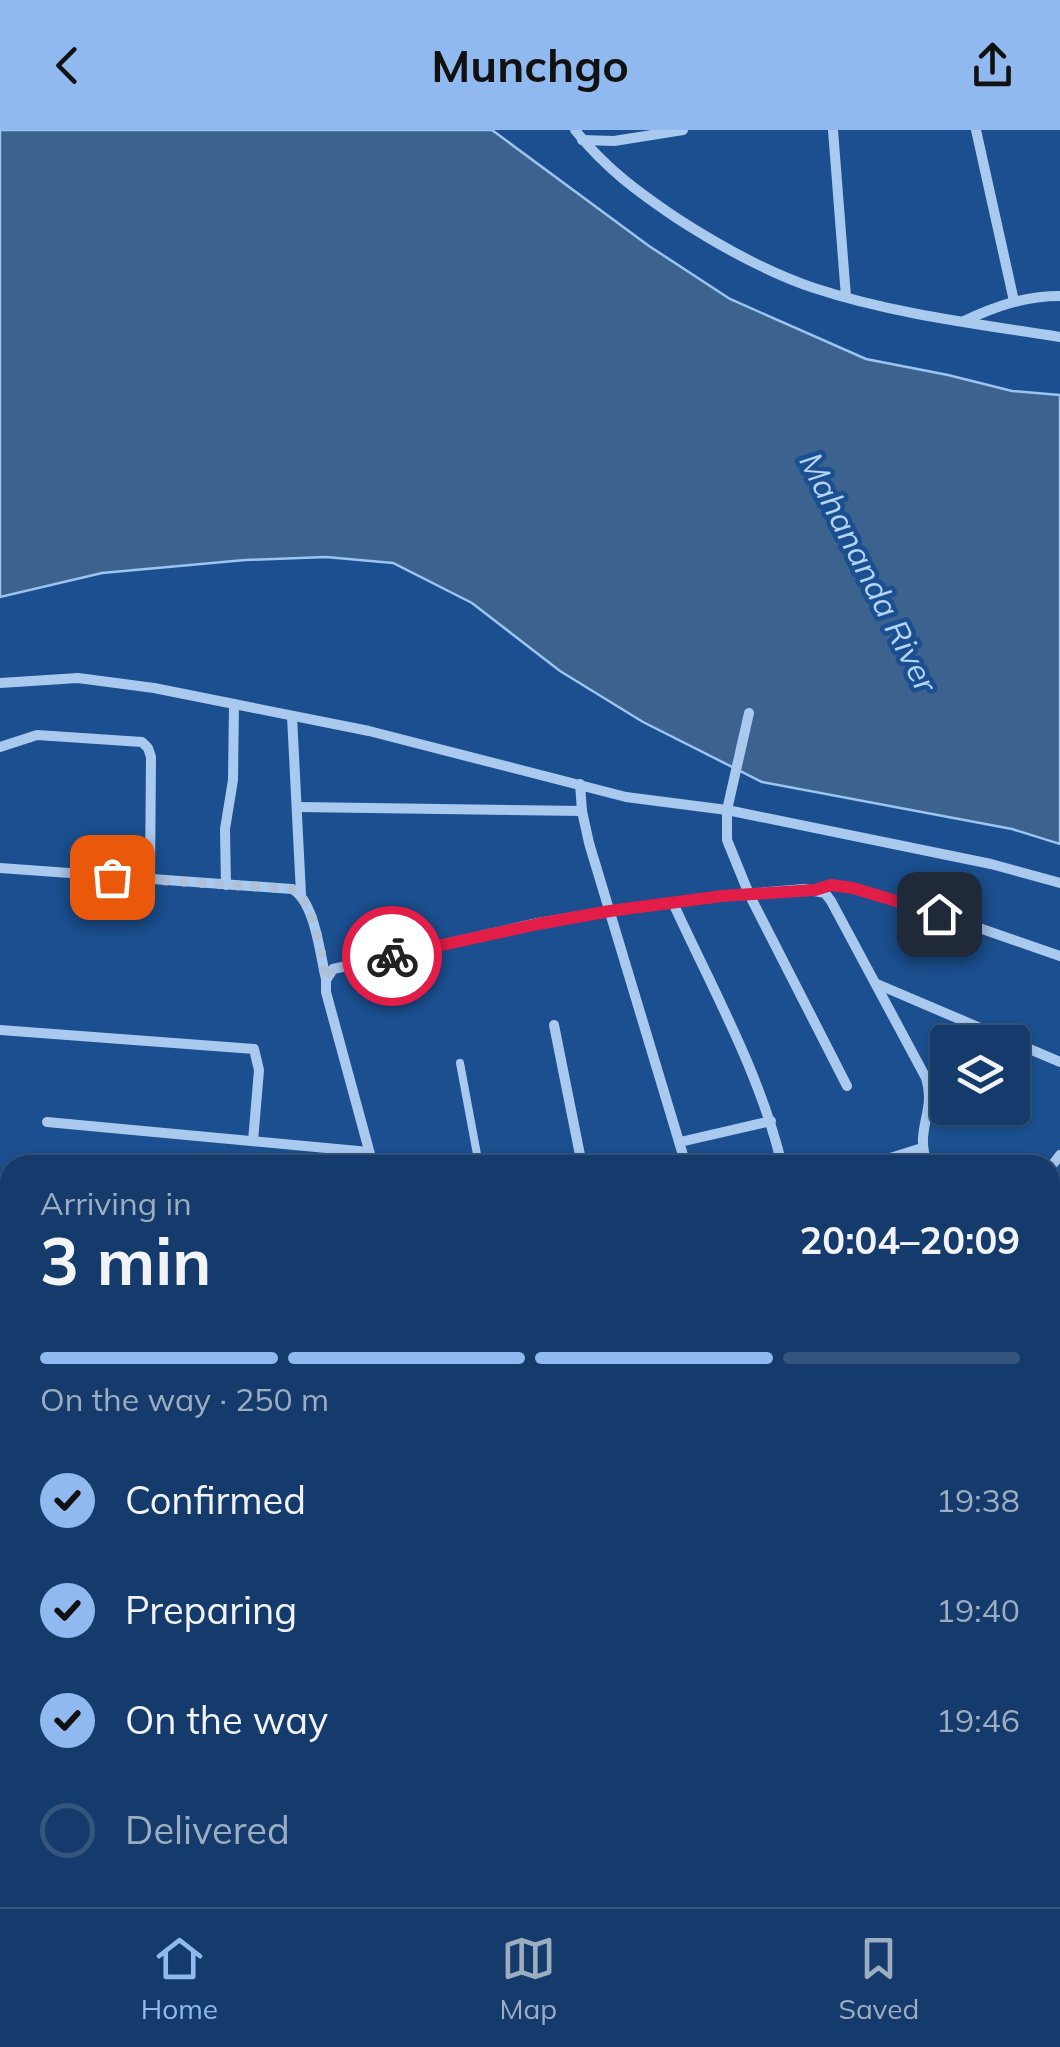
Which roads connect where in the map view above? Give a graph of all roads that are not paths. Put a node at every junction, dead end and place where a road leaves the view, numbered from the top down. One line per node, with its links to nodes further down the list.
1 (683, 130): 4 (street)
2 (833, 130): 6 (street)
3 (976, 130): 7 (street)
4 (578, 135): 6 (street)
5 (1060, 296): 7 (street)
6 (846, 297): 8 (street)
7 (1014, 301): 8 (street)
8 (964, 322): 9 (street)
9 (1060, 337)
10 (0, 683): 11 (street)
11 (234, 704): 13 (street); 22 (street)
12 (749, 713): 17 (street)
13 (292, 716): 15 (street); 16 (street)
14 (0, 747): 20 (street)
15 (580, 784): 17 (street); 18 (street)
16 (298, 807): 18 (street); 24 (street)
17 (726, 810): 21 (street); 25 (street)
18 (582, 811): 27 (street)
19 (0, 868): 20 (street)
20 (150, 880): 22 (street)
21 (1060, 883)
22 (226, 884): 24 (street)
23 (815, 890): 25 (street); 28 (street); 30 (street)
24 (302, 894): 29 (street)
25 (749, 894): 26 (street); 35 (street)
26 (673, 903): 27 (street); 36 (street)
27 (610, 911): 29 (street); 39 (street)
28 (1060, 956)
29 (326, 980): 41 (street)
30 (876, 983): 33 (street); 40 (street)
31 (554, 1025): 44 (street)
32 (0, 1030): 38 (street)
33 (1058, 1058)
34 (460, 1063): 43 (lane)
35 (847, 1086)
36 (770, 1121): 39 (street); 46 (street)
37 (47, 1122): 38 (street)
38 (253, 1141): 41 (street)
39 (680, 1142): 45 (street)
40 (922, 1148): 47 (street); 48 (street)
41 (369, 1152): 42 (street)
42 (370, 1155)
43 (477, 1155)
44 (580, 1155)
45 (683, 1155)
46 (779, 1155)
47 (900, 1155)
48 (924, 1155)

